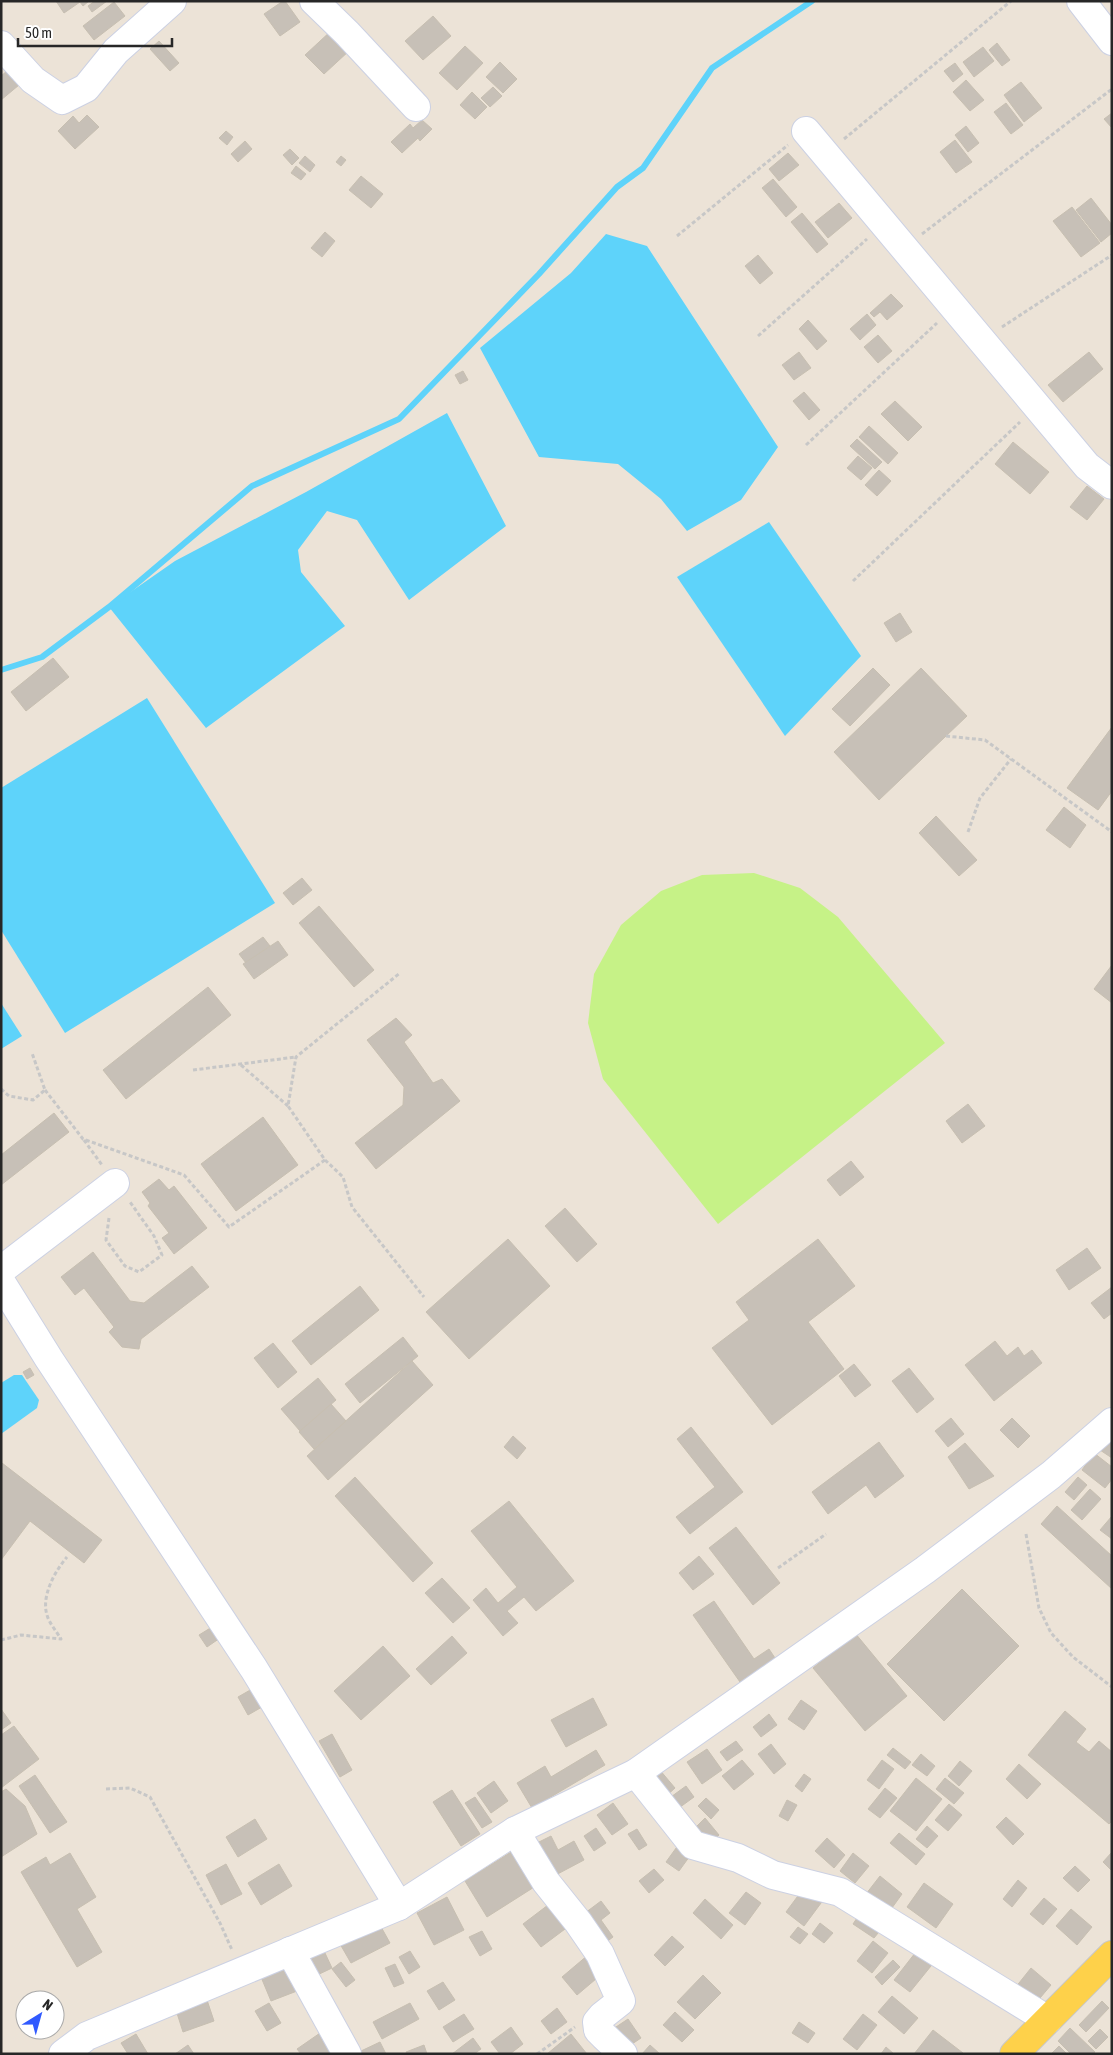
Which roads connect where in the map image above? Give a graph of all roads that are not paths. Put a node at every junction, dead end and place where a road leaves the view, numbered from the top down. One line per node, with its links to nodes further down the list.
1 (172, 1): 5 (street)
2 (314, 1): 6 (street)
3 (1081, 1): 4 (street)
4 (1112, 41)
5 (1, 45)
6 (416, 107)
7 (806, 131): 8 (street)
8 (1112, 485)
9 (115, 1183): 10 (street)
10 (1, 1270)
11 (1, 1282): 15 (street)
12 (1112, 1422): 13 (street)
13 (636, 1773): 14 (street); 18 (street)
14 (515, 1832): 15 (street); 21 (street)
15 (399, 1906): 16 (street)
16 (290, 1951): 19 (street); 20 (street)
17 (1112, 1956): 18 (main road)
18 (1048, 2020): 22 (main road)
19 (63, 2054)
20 (347, 2054)
21 (624, 2054)
22 (1014, 2054)

